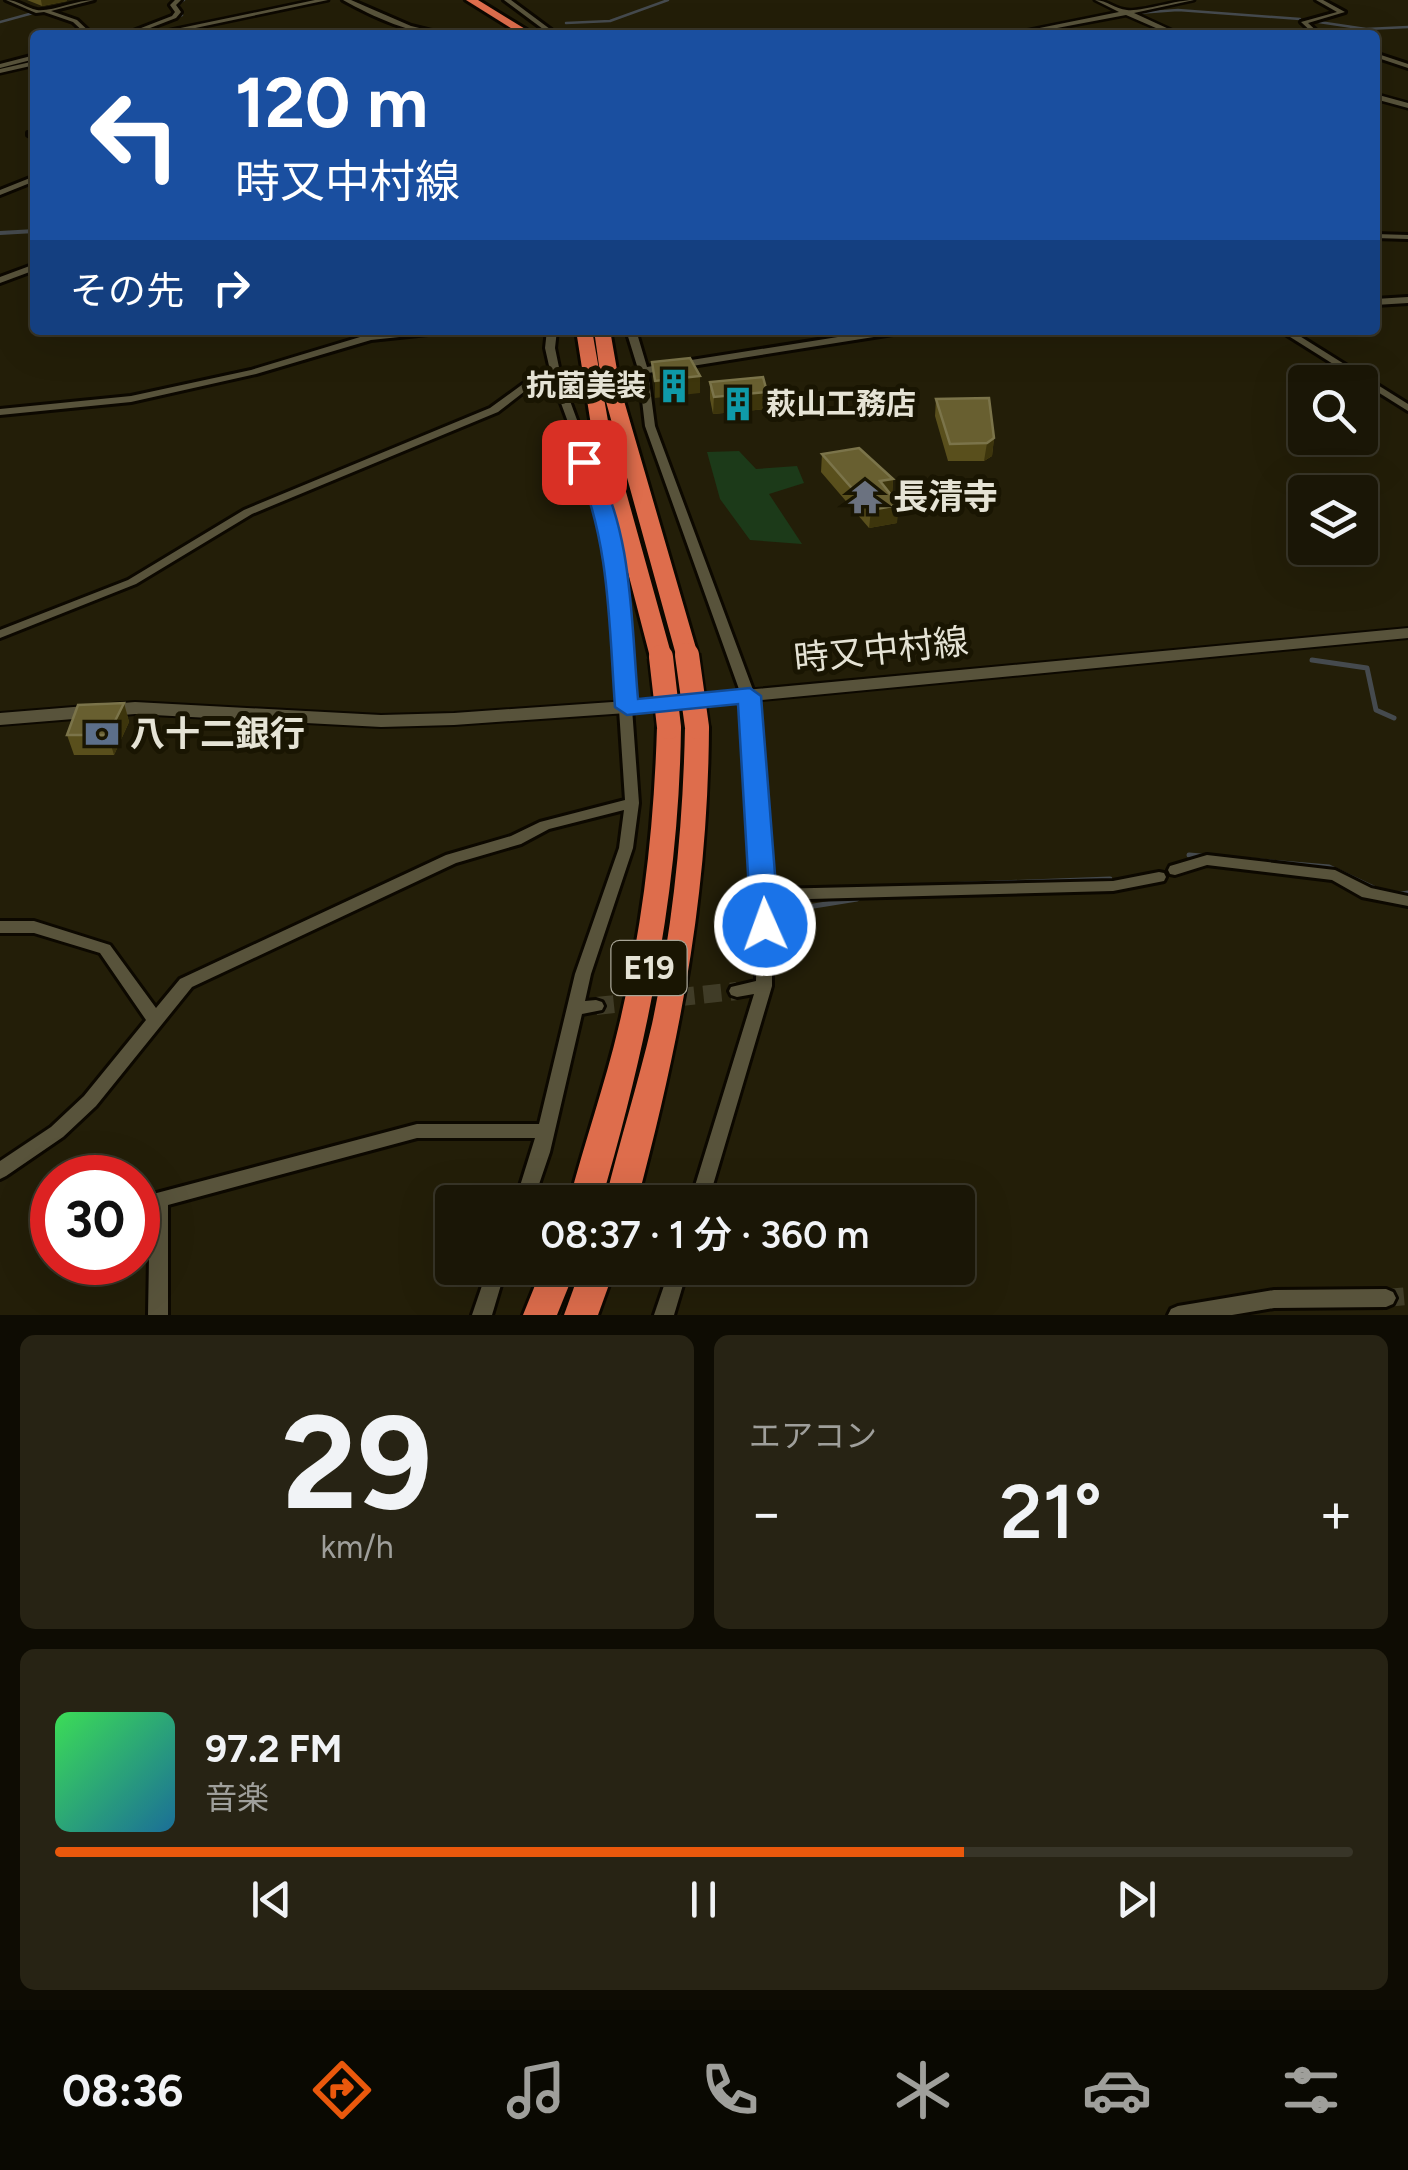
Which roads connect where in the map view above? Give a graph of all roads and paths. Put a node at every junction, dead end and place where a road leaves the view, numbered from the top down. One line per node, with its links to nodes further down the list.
1 (9, 0): 11 (street)
2 (91, 0): 11 (street)
3 (178, 0): 14 (street)
4 (324, 0): 15 (street)
5 (346, 0): 16 (street)
6 (506, 0): 19 (street)
7 (1098, 0): 12 (street)
8 (1191, 0): 12 (street)
9 (1319, 0): 22 (street)
10 (469, 2): 17 (highway); 18 (highway)
11 (46, 11): 13 (street)
12 (1119, 12): 20 (street); 21 (street)
13 (85, 30)
14 (139, 30)
15 (176, 30)
16 (422, 30)
17 (510, 30)
18 (521, 30)
19 (548, 30)
20 (1033, 30)
21 (1165, 30)
22 (1313, 30)
23 (1380, 58): 25 (street)
24 (30, 61): 26 (street)
25 (1408, 66)
26 (0, 68)
27 (1380, 98): 28 (street)
28 (1408, 106)
29 (30, 180): 30 (street)
30 (0, 193)
31 (1380, 236): 32 (street)
32 (1408, 238)
33 (30, 270): 34 (street)
34 (0, 280)
35 (1408, 300): 36 (street)
36 (1380, 302)
37 (377, 335): 49 (street)
38 (551, 335): 47 (street)
39 (585, 335): 55 (highway, E19, bridge)
40 (603, 335): 55 (highway, E19, bridge)
41 (633, 335): 44 (street)
42 (865, 335): 44 (street)
43 (1292, 335): 48 (street)
44 (643, 368): 45 (street); 52 (street)
45 (623, 374)
46 (578, 377): 47 (street)
47 (557, 379): 50 (street); 53 (street)
48 (1408, 408)
49 (0, 412)
50 (0, 634)
51 (1408, 634): 52 (main road, 時又中村線)
52 (750, 696): 53 (main road, 時又中村線); 59 (street)
53 (627, 707): 54 (main road, 時又中村線); 56 (street)
54 (0, 718)
55 (683, 727): 70 (highway, E19); 71 (highway, E19)
56 (632, 802): 65 (street); 66 (street)
57 (1175, 870): 60 (street)
58 (1159, 877): 59 (street)
59 (765, 894): 62 (street)
60 (1408, 902)
61 (0, 927): 66 (street)
62 (764, 986): 63 (street); 72 (street)
63 (737, 991)
64 (596, 1006): 65 (street)
65 (574, 1008): 67 (street)
66 (156, 1021): 68 (street)
67 (545, 1130): 69 (street); 78 (street)
68 (0, 1172)
69 (529, 1185)
70 (590, 1185)
71 (625, 1185)
72 (704, 1185)
73 (492, 1285): 79 (street)
74 (552, 1285): 80 (highway)
75 (591, 1285): 81 (highway)
76 (674, 1285): 82 (street)
77 (1386, 1298): 83 (street)
78 (158, 1315)
79 (482, 1315)
80 (540, 1315)
81 (580, 1315)
82 (664, 1315)
83 (1178, 1315)

